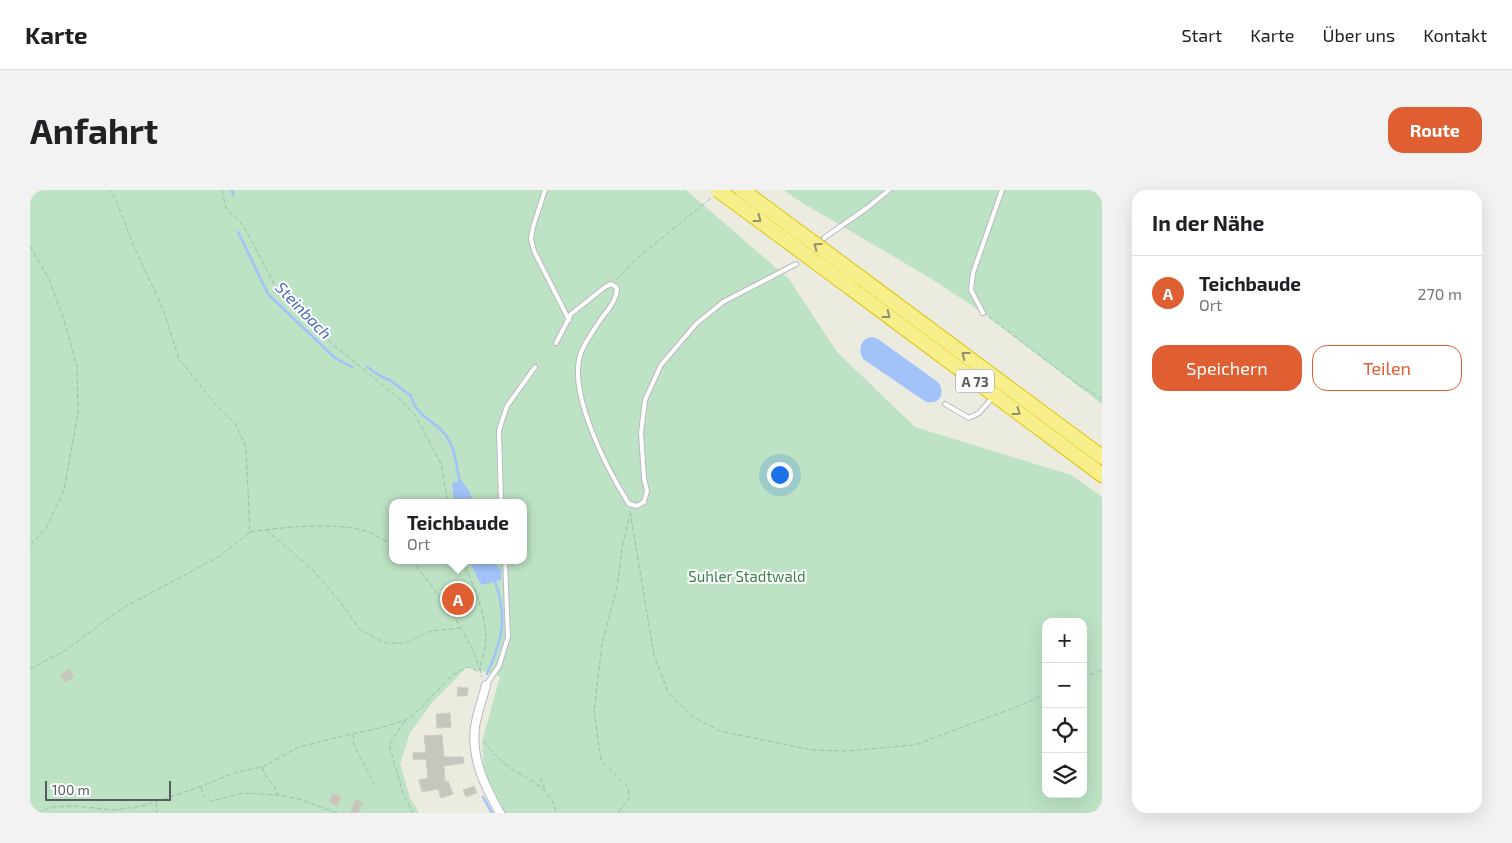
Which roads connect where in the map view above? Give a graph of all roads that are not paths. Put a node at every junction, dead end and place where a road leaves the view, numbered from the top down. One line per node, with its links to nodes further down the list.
1 (545, 190): 10 (lane)
2 (742, 190): 8 (highway, A 73, one-way to 2, bridge)
3 (888, 190): 6 (lane)
4 (1002, 190): 9 (lane)
5 (716, 193): 8 (highway, A 73, one-way to 8, bridge)
6 (824, 238)
7 (796, 264): 10 (lane)
8 (852, 280): 13 (highway, A 73, one-way to 13); 15 (highway, A 73, one-way to 8)
9 (983, 313)
10 (568, 320): 11 (lane)
11 (556, 344)
12 (535, 367): 17 (lane)
13 (995, 396): 14 (lane); 16 (highway, A 73, one-way to 16)
14 (945, 404)
15 (1102, 457)
16 (1102, 475)
17 (501, 499)
18 (504, 564): 19 (lane)
19 (486, 685): 20 (street)
20 (500, 813)

